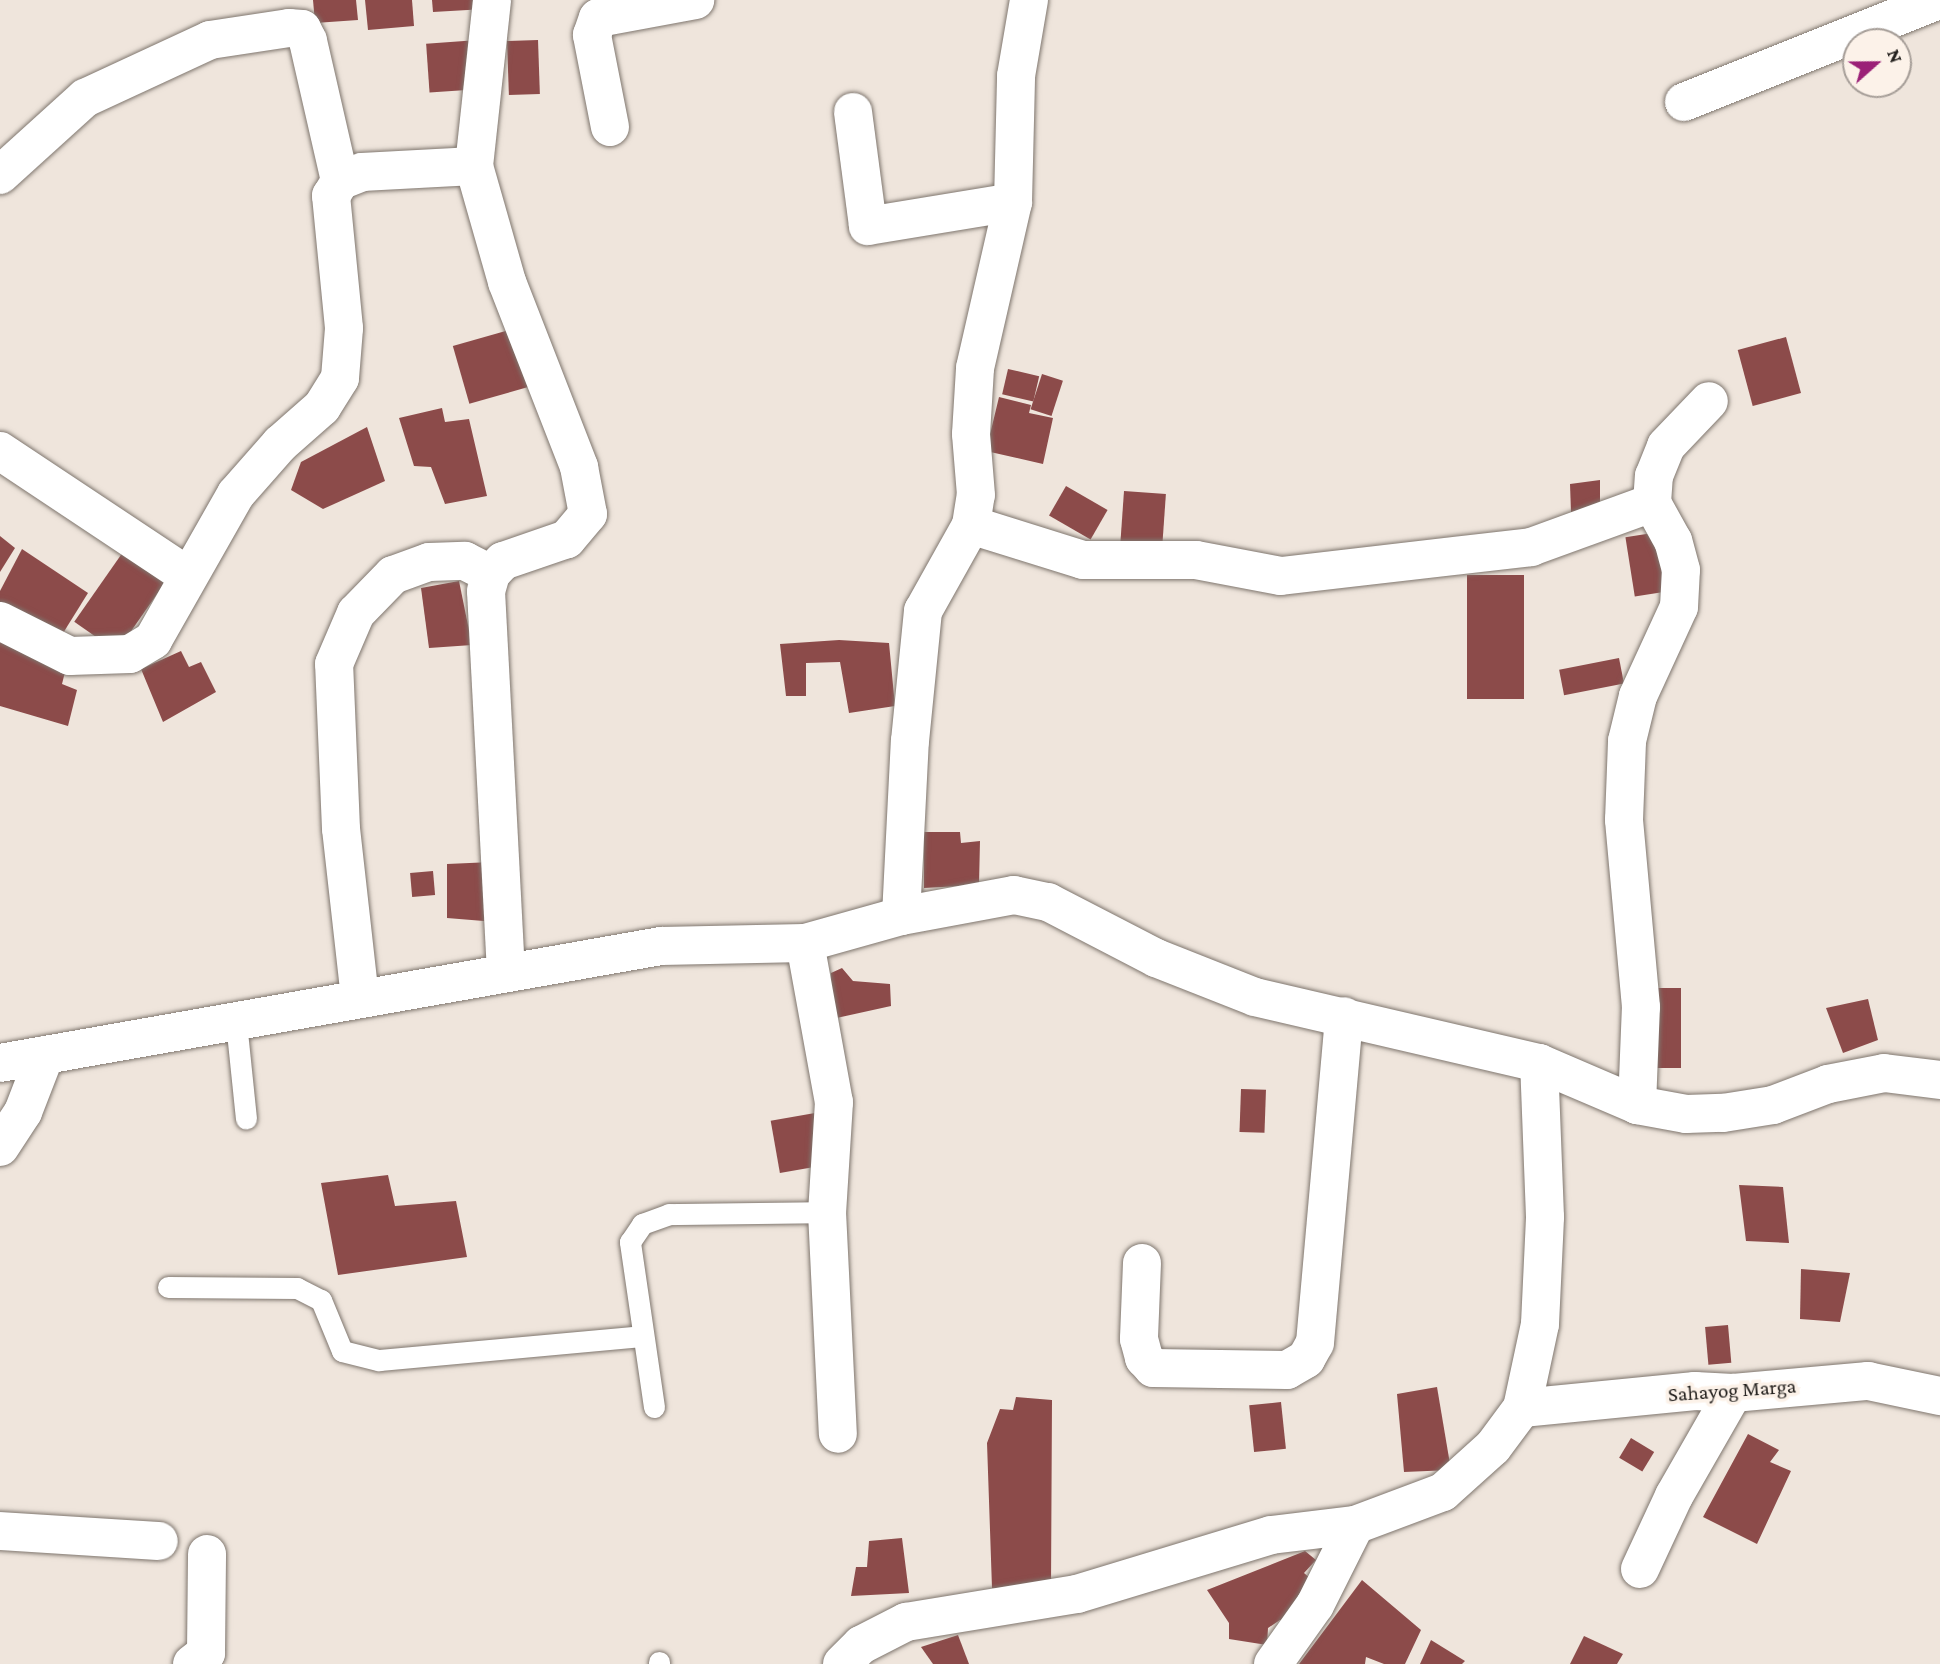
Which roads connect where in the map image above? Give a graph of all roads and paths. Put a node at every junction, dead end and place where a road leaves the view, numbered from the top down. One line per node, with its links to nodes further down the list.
1 (492, 0): 8 (street)
2 (695, 0): 7 (street)
3 (1029, 0): 11 (street)
4 (1939, 0): 5 (street)
5 (1684, 102)
6 (853, 111): 11 (street)
7 (610, 127)
8 (474, 166): 10 (street); 16 (street)
9 (0, 175): 10 (street)
10 (340, 181): 17 (street)
11 (1013, 202): 15 (street)
12 (1709, 401): 14 (street)
13 (0, 451): 17 (street)
14 (1652, 503): 15 (street); 29 (street)
15 (971, 525): 19 (street)
16 (491, 574): 21 (street); 22 (street)
17 (188, 576): 18 (street)
18 (0, 621)
19 (901, 916): 20 (street); 23 (street)
20 (804, 943): 21 (street); 32 (street)
21 (506, 970): 22 (street)
22 (360, 998): 24 (street)
23 (1344, 1016): 27 (street); 33 (street)
24 (236, 1021): 25 (street); 30 (lane)
25 (45, 1055): 26 (street); 31 (street)
26 (0, 1063)
27 (1539, 1063): 29 (street); 39 (street)
28 (1940, 1080): 29 (street)
29 (1637, 1105)
30 (246, 1118)
31 (0, 1147)
32 (827, 1212): 35 (lane); 40 (street)
33 (1142, 1263)
34 (168, 1287): 35 (lane)
35 (642, 1336): 38 (lane)
36 (1733, 1393): 37 (street, Sahayog Marga); 39 (street, Sahayog Marga); 45 (street)
37 (1940, 1396)
38 (654, 1407)
39 (1522, 1408): 41 (street)
40 (838, 1434)
41 (1355, 1525): 47 (street); 48 (street)
42 (0, 1531): 43 (street)
43 (159, 1541)
44 (207, 1554): 46 (street)
45 (1640, 1569)
46 (192, 1664)
47 (842, 1664)
48 (1273, 1664)

